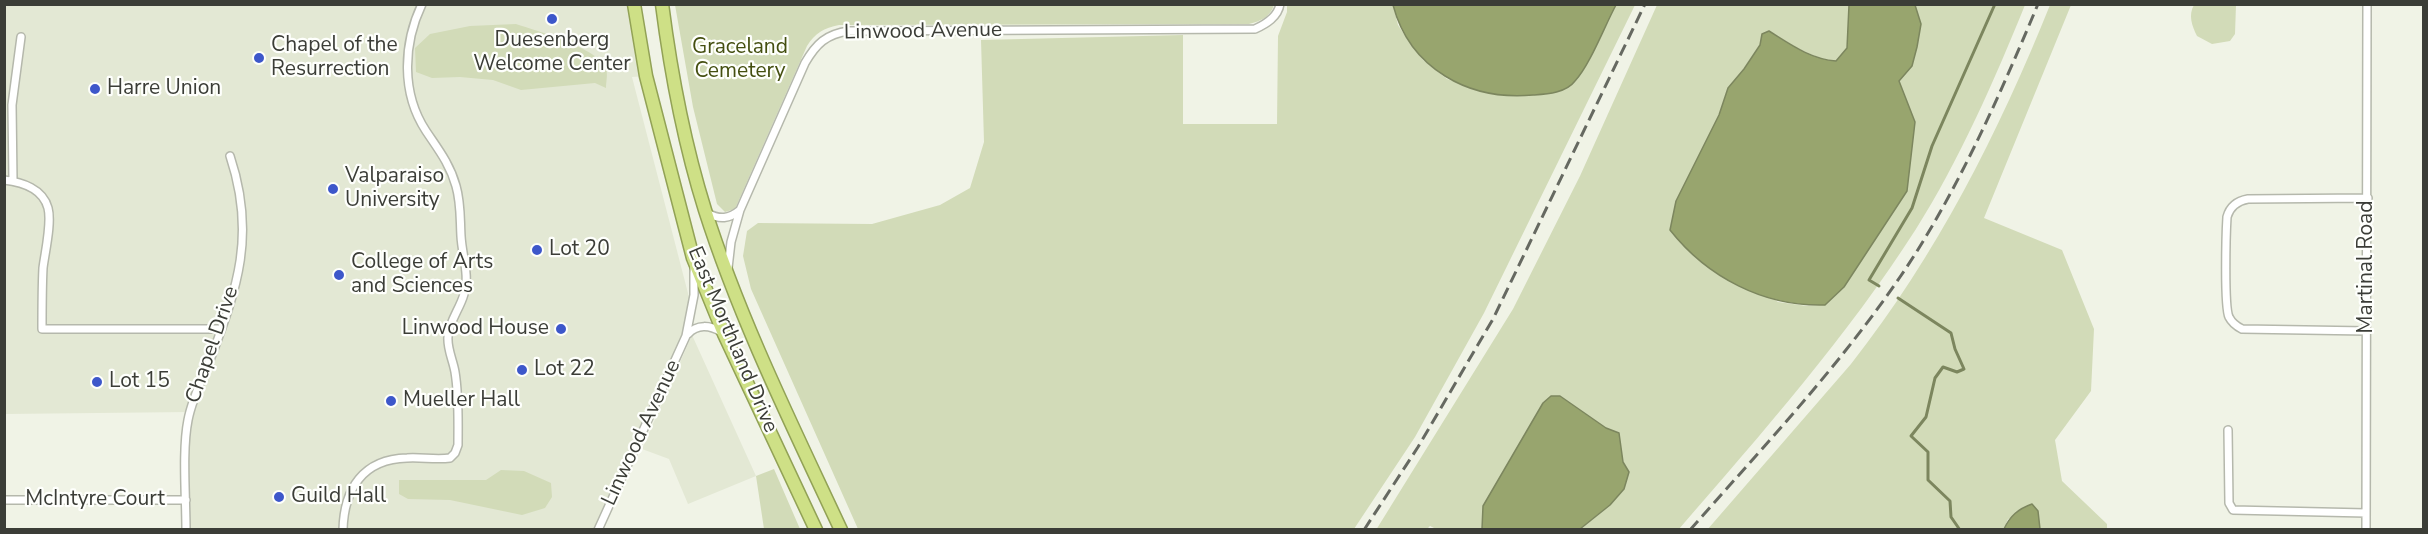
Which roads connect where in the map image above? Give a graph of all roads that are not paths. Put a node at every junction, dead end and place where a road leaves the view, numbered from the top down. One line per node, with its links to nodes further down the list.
1 (422, 4): 24 (street)
2 (634, 4): 13 (highway, East Morthland Drive)
3 (662, 4): 12 (highway, East Morthland Drive)
4 (1280, 4): 11 (street, Linwood Avenue)
5 (2367, 4): 10 (street, Martinal Road)
6 (21, 37): 9 (street)
7 (230, 156): 15 (street, Chapel Drive)
8 (4, 180): 9 (street)
9 (13, 181): 15 (street)
10 (2368, 198): 16 (street, Martinal Road); 16 (street)
11 (740, 210): 12 (street); 14 (street, Linwood Avenue)
12 (706, 212): 14 (highway, East Morthland Drive)
13 (693, 258): 17 (highway, East Morthland Drive); 18 (street, Linwood Avenue)
14 (728, 273): 27 (highway, East Morthland Drive)
15 (221, 329): 21 (street, Chapel Drive)
16 (2367, 331): 22 (street, Martinal Road)
17 (724, 334): 18 (street, Linwood Avenue); 26 (highway, East Morthland Drive)
18 (686, 336): 25 (street, Linwood Avenue)
19 (2228, 430): 22 (street)
20 (4, 500): 21 (street, McIntyre Court)
21 (186, 500): 23 (street, Chapel Drive)
22 (2366, 513): 28 (street, Martinal Road)
23 (186, 530)
24 (342, 530)
25 (598, 530)
26 (816, 530)
27 (841, 530)
28 (2366, 530)

